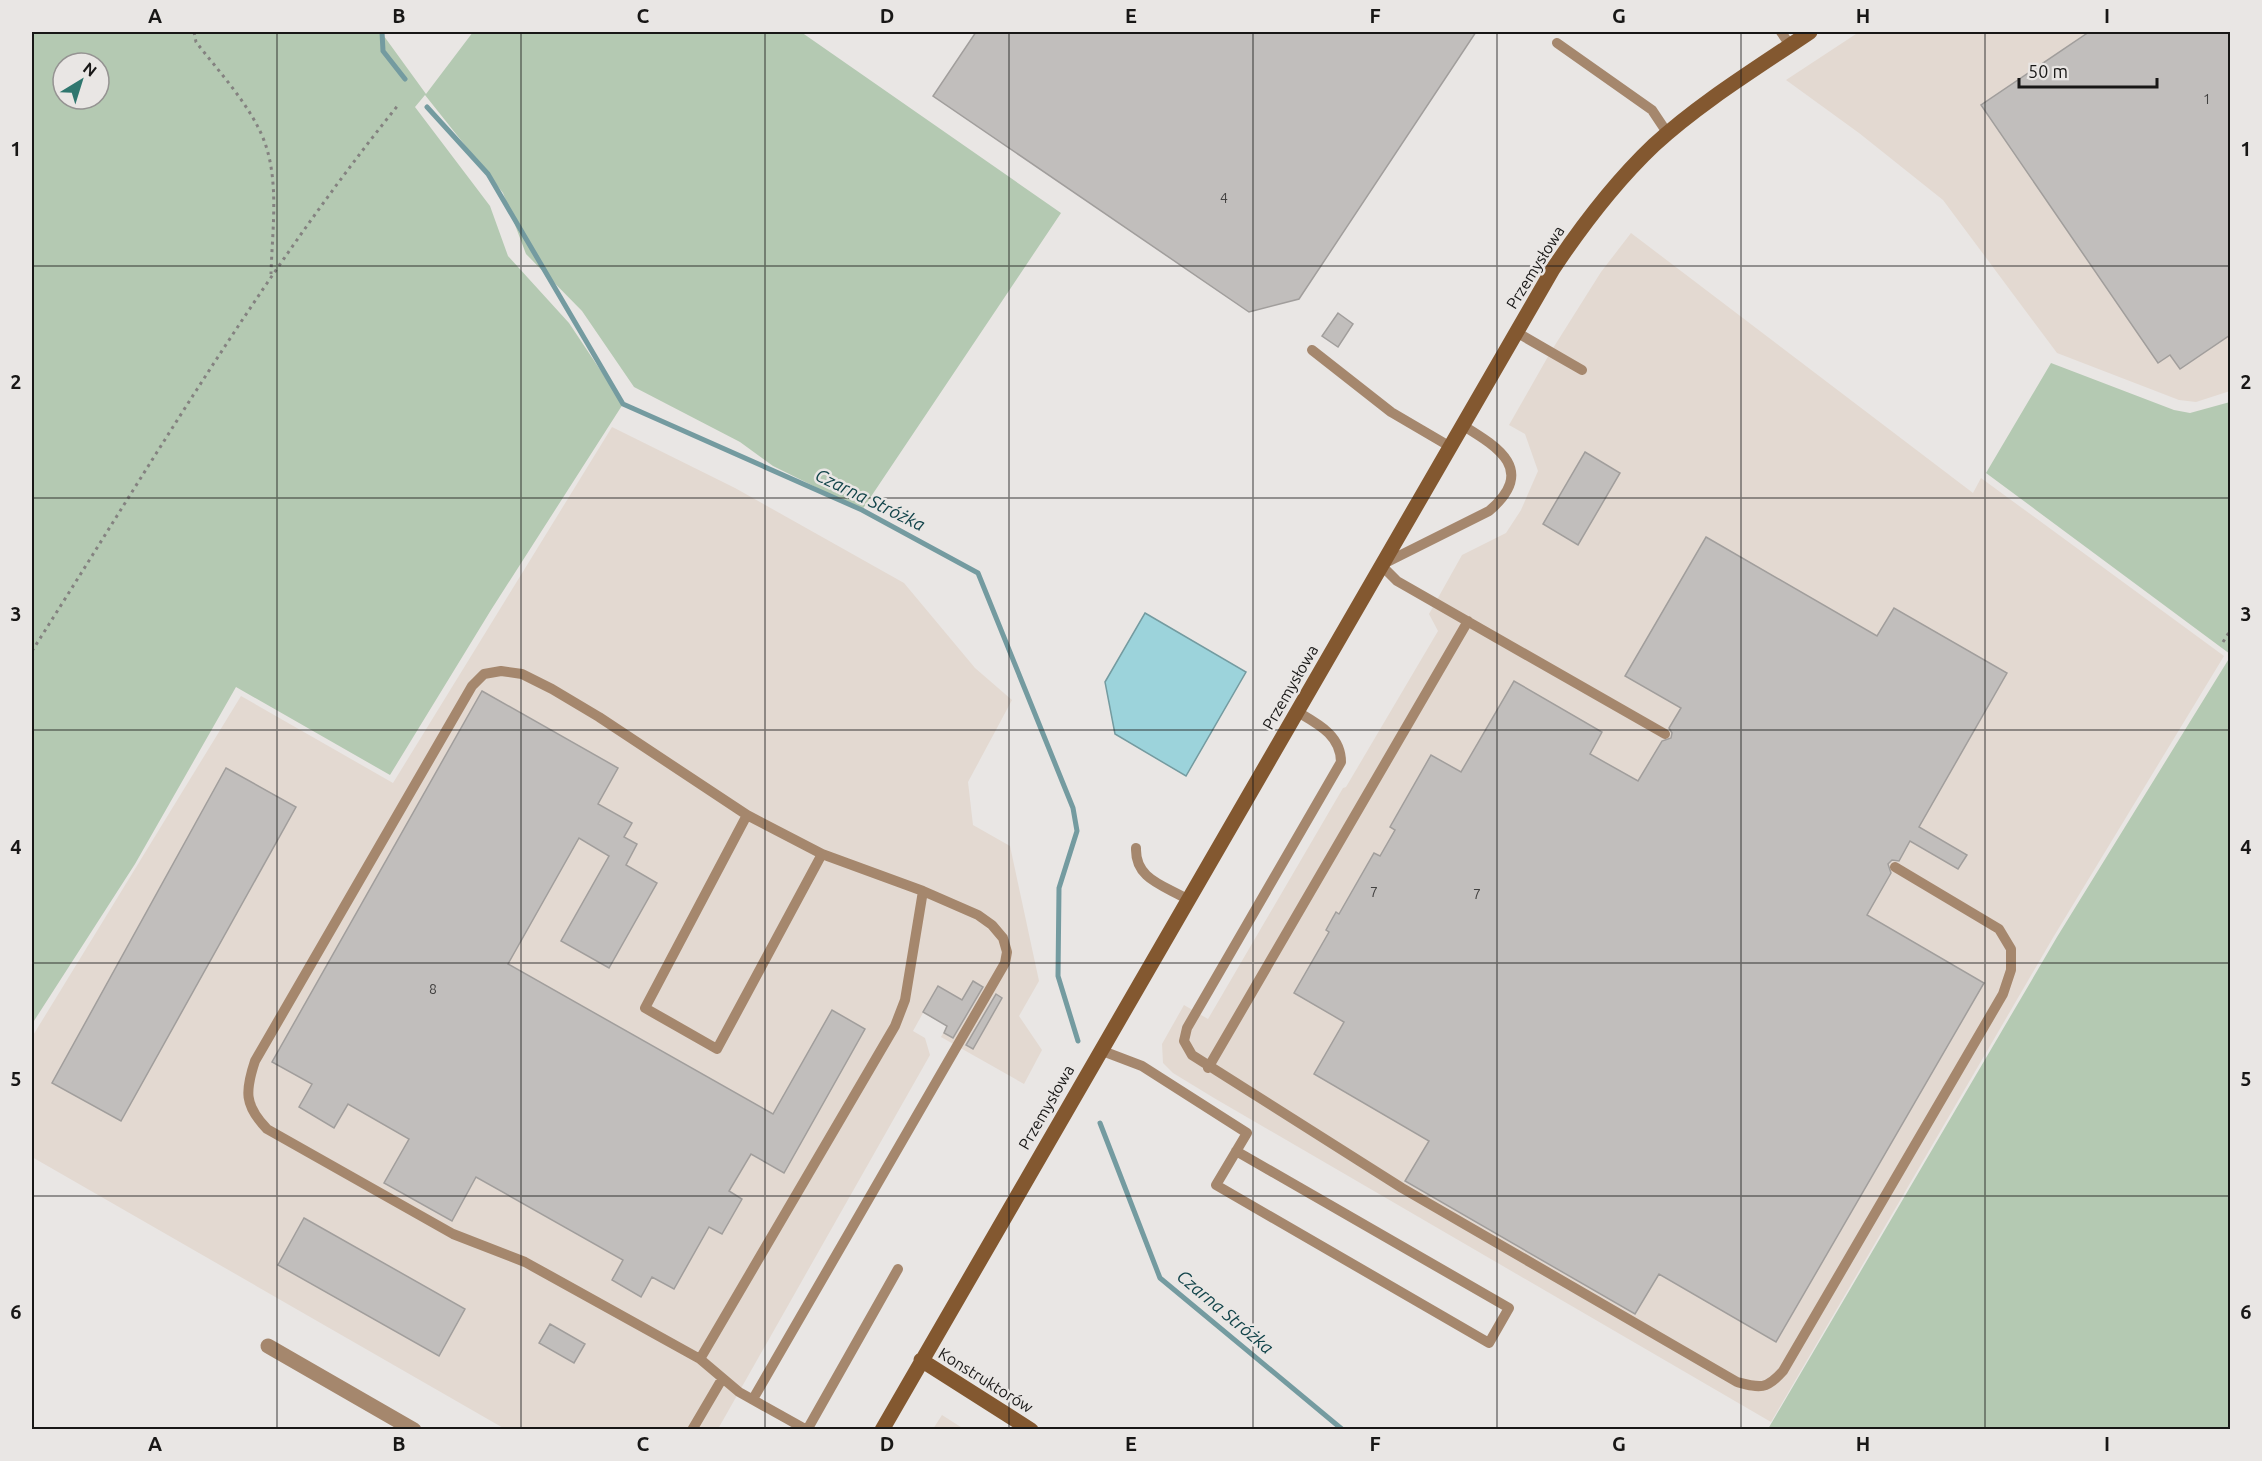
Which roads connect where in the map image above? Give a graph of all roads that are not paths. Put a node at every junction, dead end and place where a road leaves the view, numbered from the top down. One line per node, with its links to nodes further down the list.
1 (1781, 32): 4 (lane)
2 (1810, 32): 4 (street, Przemysłowa)
3 (1557, 43): 5 (lane)
4 (1790, 45): 5 (street, Przemysłowa)
5 (1668, 134): 6 (street, Przemysłowa)
6 (1516, 332): 8 (lane); 9 (street, Przemysłowa)
7 (1312, 350): 10 (lane)
8 (1582, 370)
9 (1462, 425): 10 (street, Przemysłowa); 11 (lane)
10 (1449, 446): 11 (street, Przemysłowa)
11 (1381, 565): 12 (lane); 13 (street, Przemysłowa)
12 (1468, 621): 14 (lane); 22 (lane)
13 (1296, 711): 20 (street, Przemysłowa); 22 (lane)
14 (1665, 734)
15 (747, 815): 17 (lane); 17 (lane); 26 (lane)
16 (1136, 848): 20 (lane)
17 (822, 854): 19 (lane)
18 (1895, 867): 22 (lane)
19 (923, 891): 26 (lane); 29 (lane)
20 (1187, 899): 21 (street, Przemysłowa)
21 (1100, 1050): 23 (lane); 27 (street, Przemysłowa)
22 (1208, 1068)
23 (1236, 1151): 23 (lane)
24 (898, 1269): 29 (lane)
25 (268, 1346): 30 (street)
26 (700, 1359): 28 (lane)
27 (921, 1360): 32 (street, Przemysłowa); 33 (street, Konstruktorów)
28 (722, 1379): 29 (lane); 31 (lane)
29 (753, 1399)
30 (414, 1430)
31 (693, 1430)
32 (882, 1430)
33 (1031, 1430)

